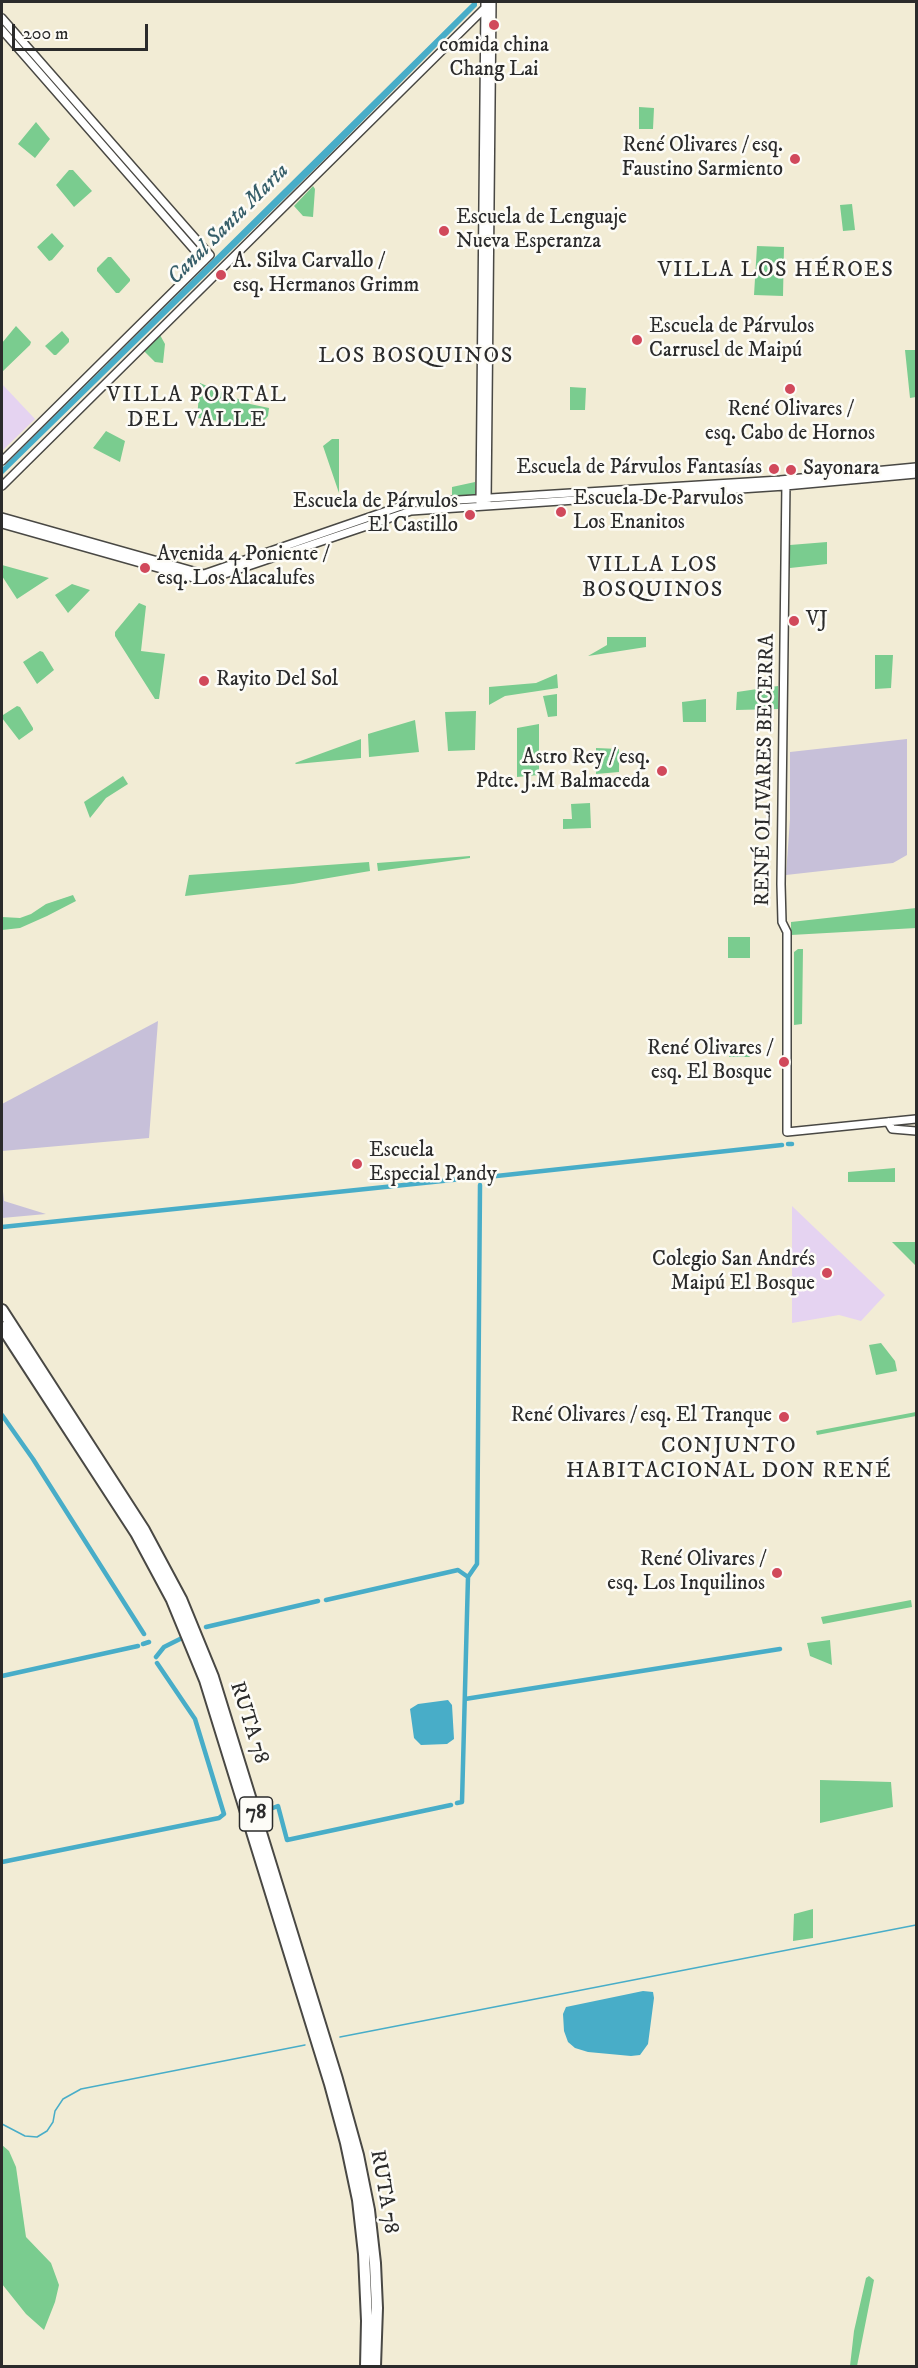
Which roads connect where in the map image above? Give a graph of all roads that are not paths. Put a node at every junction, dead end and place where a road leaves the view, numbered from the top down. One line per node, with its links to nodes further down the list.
1 (487, 3): 9 (street); 10 (street)
2 (2, 18): 4 (street)
3 (2, 30): 4 (street)
4 (204, 261): 5 (street)
5 (2, 461)
6 (916, 467): 8 (street)
7 (916, 474): 8 (street)
8 (786, 483): 10 (street); 14 (street, RENÉ OLIVARES BECERRA)
9 (2, 486)
10 (483, 502): 11 (street); 12 (street)
11 (2, 517)
12 (2, 524)
13 (916, 1119): 14 (street)
14 (888, 1122): 15 (street)
15 (916, 1131)
16 (2, 1310): 19 (highway, RUTA 78 / 78)
17 (2, 1327): 18 (highway, RUTA 78 / 78)
18 (366, 2367)
19 (375, 2367)

